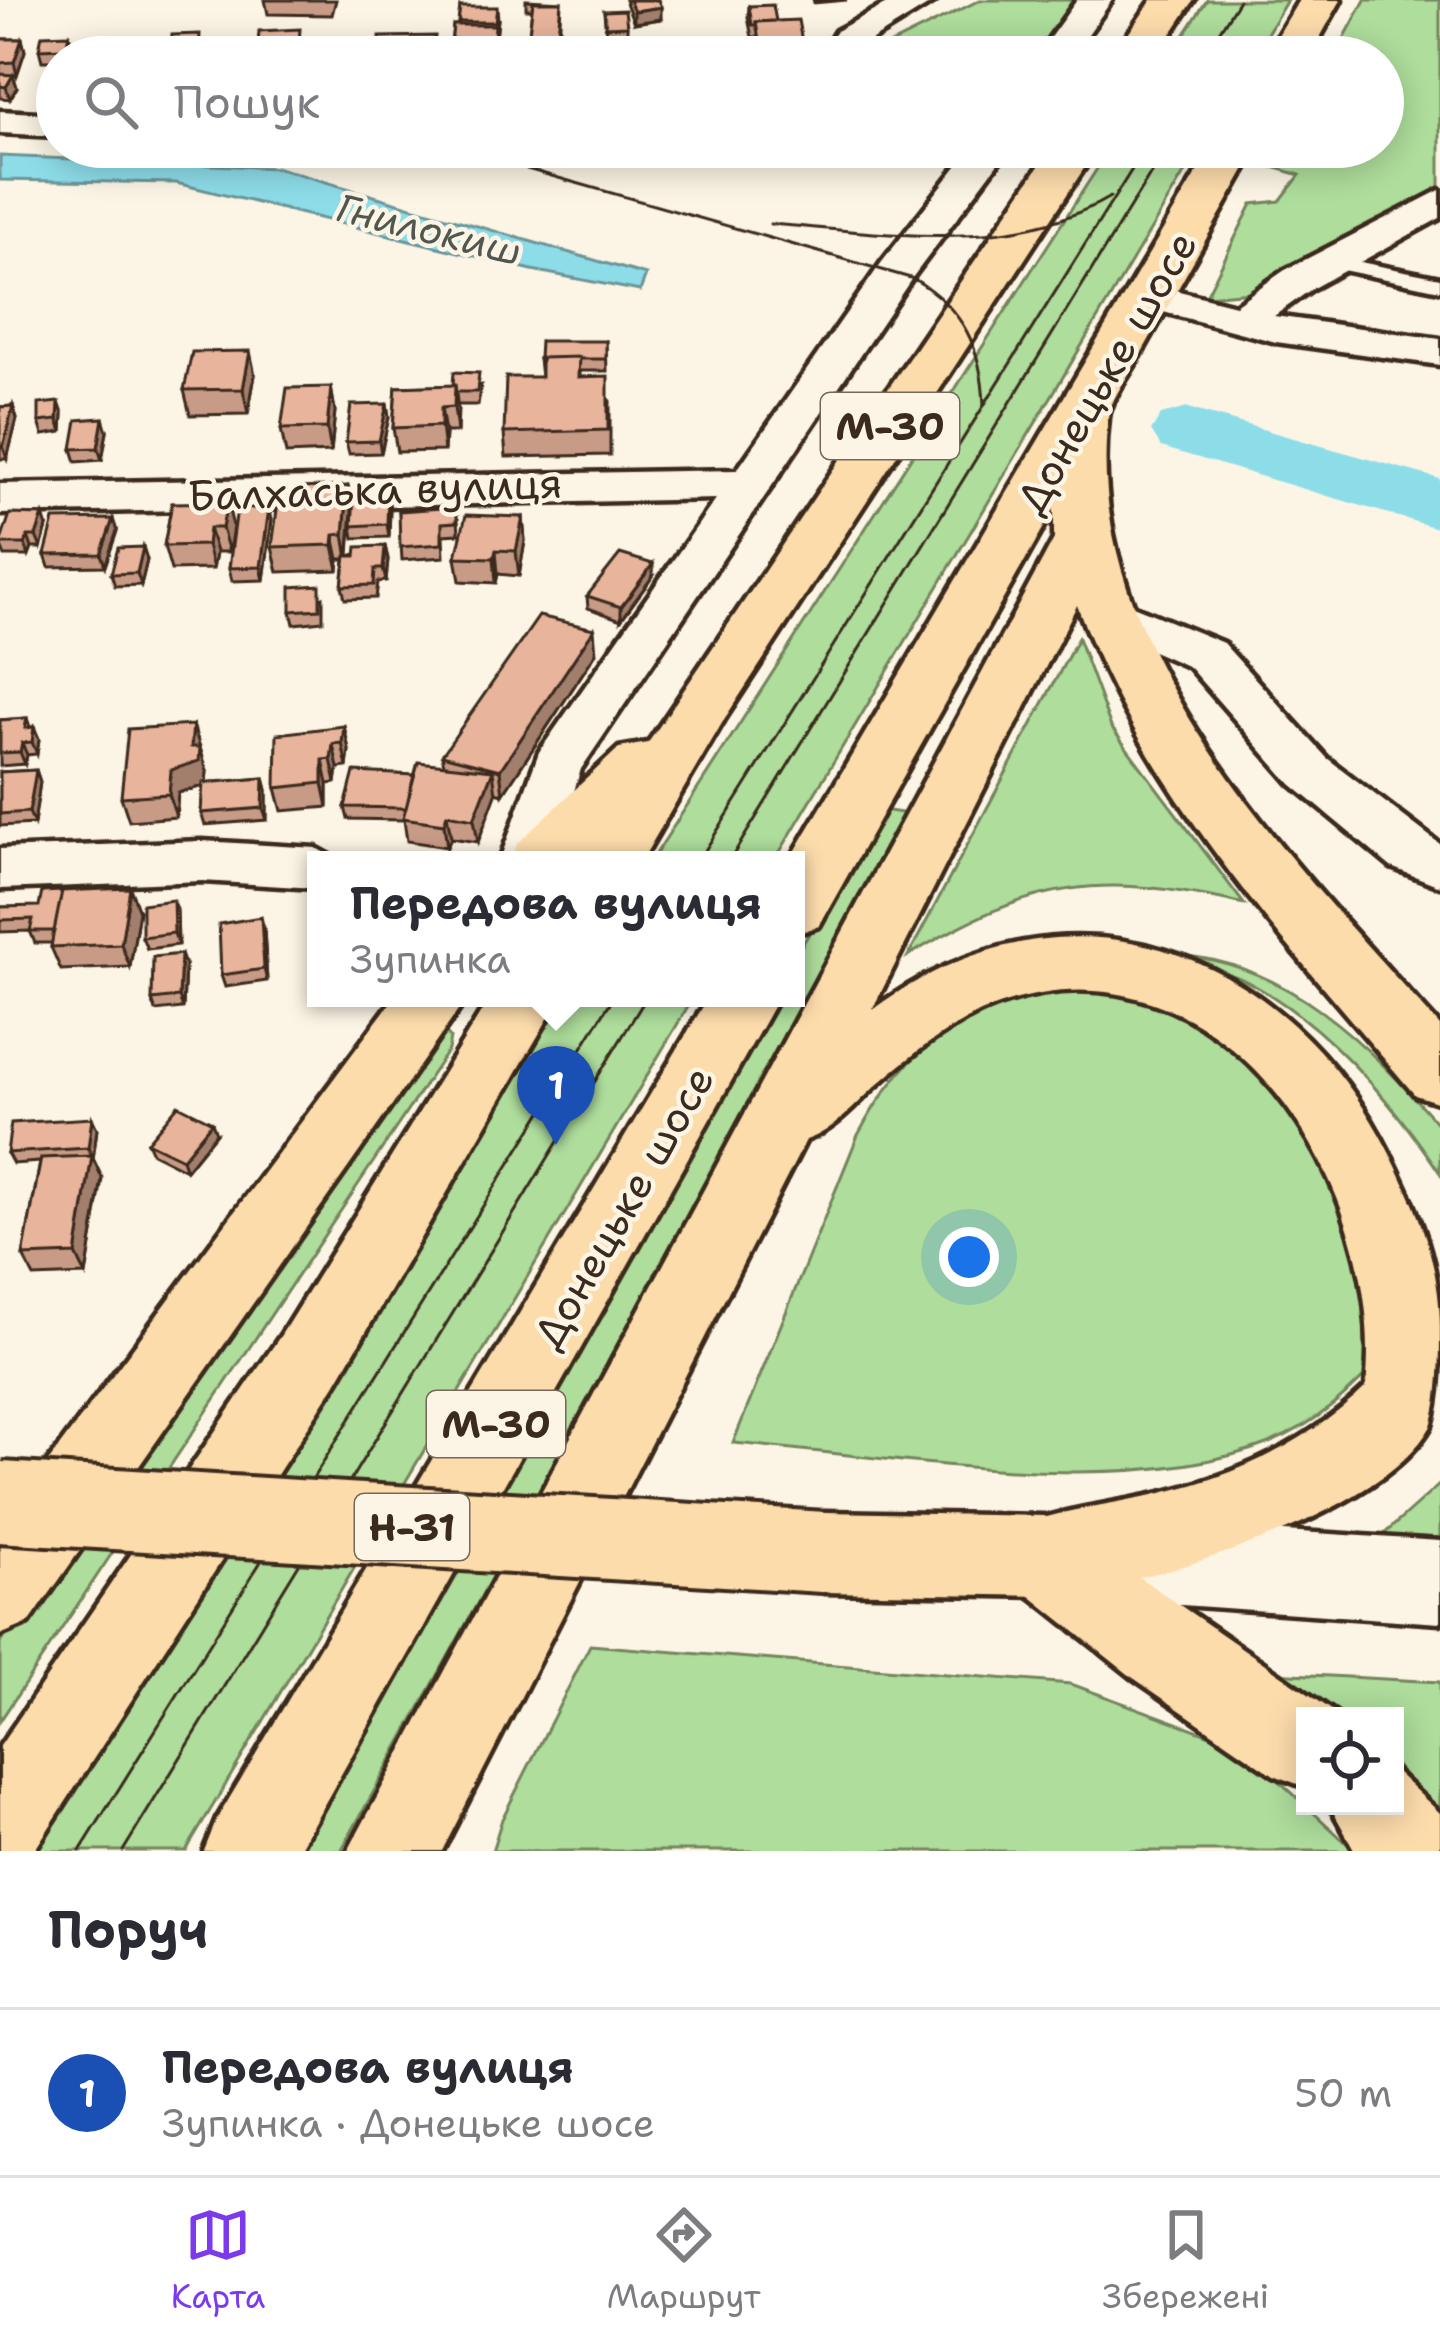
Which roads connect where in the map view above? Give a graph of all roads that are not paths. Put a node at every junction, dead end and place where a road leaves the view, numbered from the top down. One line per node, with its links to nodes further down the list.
1 (920, 0): 5 (street)
2 (1095, 0): 6 (street)
3 (1173, 0): 7 (main road)
4 (1321, 0): 8 (main road)
5 (854, 36)
6 (1069, 36)
7 (1148, 36)
8 (1300, 36)
9 (0, 122): 10 (street)
10 (36, 124)
11 (972, 168): 21 (street)
12 (1062, 168): 25 (main road, М-30)
13 (1223, 168): 17 (main road, Донецьке шосе)
14 (1440, 202): 15 (street)
15 (1330, 262): 16 (lane); 18 (street)
16 (1440, 284)
17 (1151, 296): 18 (street); 20 (main road, Донецьке шосе)
18 (1243, 319): 19 (street)
19 (1440, 352)
20 (1081, 417): 23 (main road); 32 (main road, Донецьке шосе)
21 (750, 484): 22 (street, Балхаська вулиця); 26 (street)
22 (0, 499)
23 (1082, 539): 24 (main road); 37 (main road)
24 (1106, 611): 29 (street); 36 (main road)
25 (704, 703): 27 (main road); 28 (main road, М-30)
26 (529, 851)
27 (551, 851)
28 (614, 851)
29 (1440, 866)
30 (307, 867): 31 (street)
31 (0, 869)
32 (805, 892)
33 (427, 1007): 41 (main road)
34 (521, 1007): 45 (main road)
35 (739, 1007): 46 (main road, Донецьке шосе / М-30)
36 (1440, 1075)
37 (763, 1147): 39 (main road); 42 (main road)
38 (0, 1502): 39 (main road, Н-31, bridge)
39 (1044, 1556): 40 (main road, Н-31); 43 (main road)
40 (1440, 1582)
41 (0, 1594)
42 (467, 1720): 47 (main road); 48 (main road)
43 (1296, 1738)
44 (1382, 1815): 49 (main road)
45 (0, 1823)
46 (249, 1851)
47 (393, 1851)
48 (444, 1851)
49 (1414, 1851)

